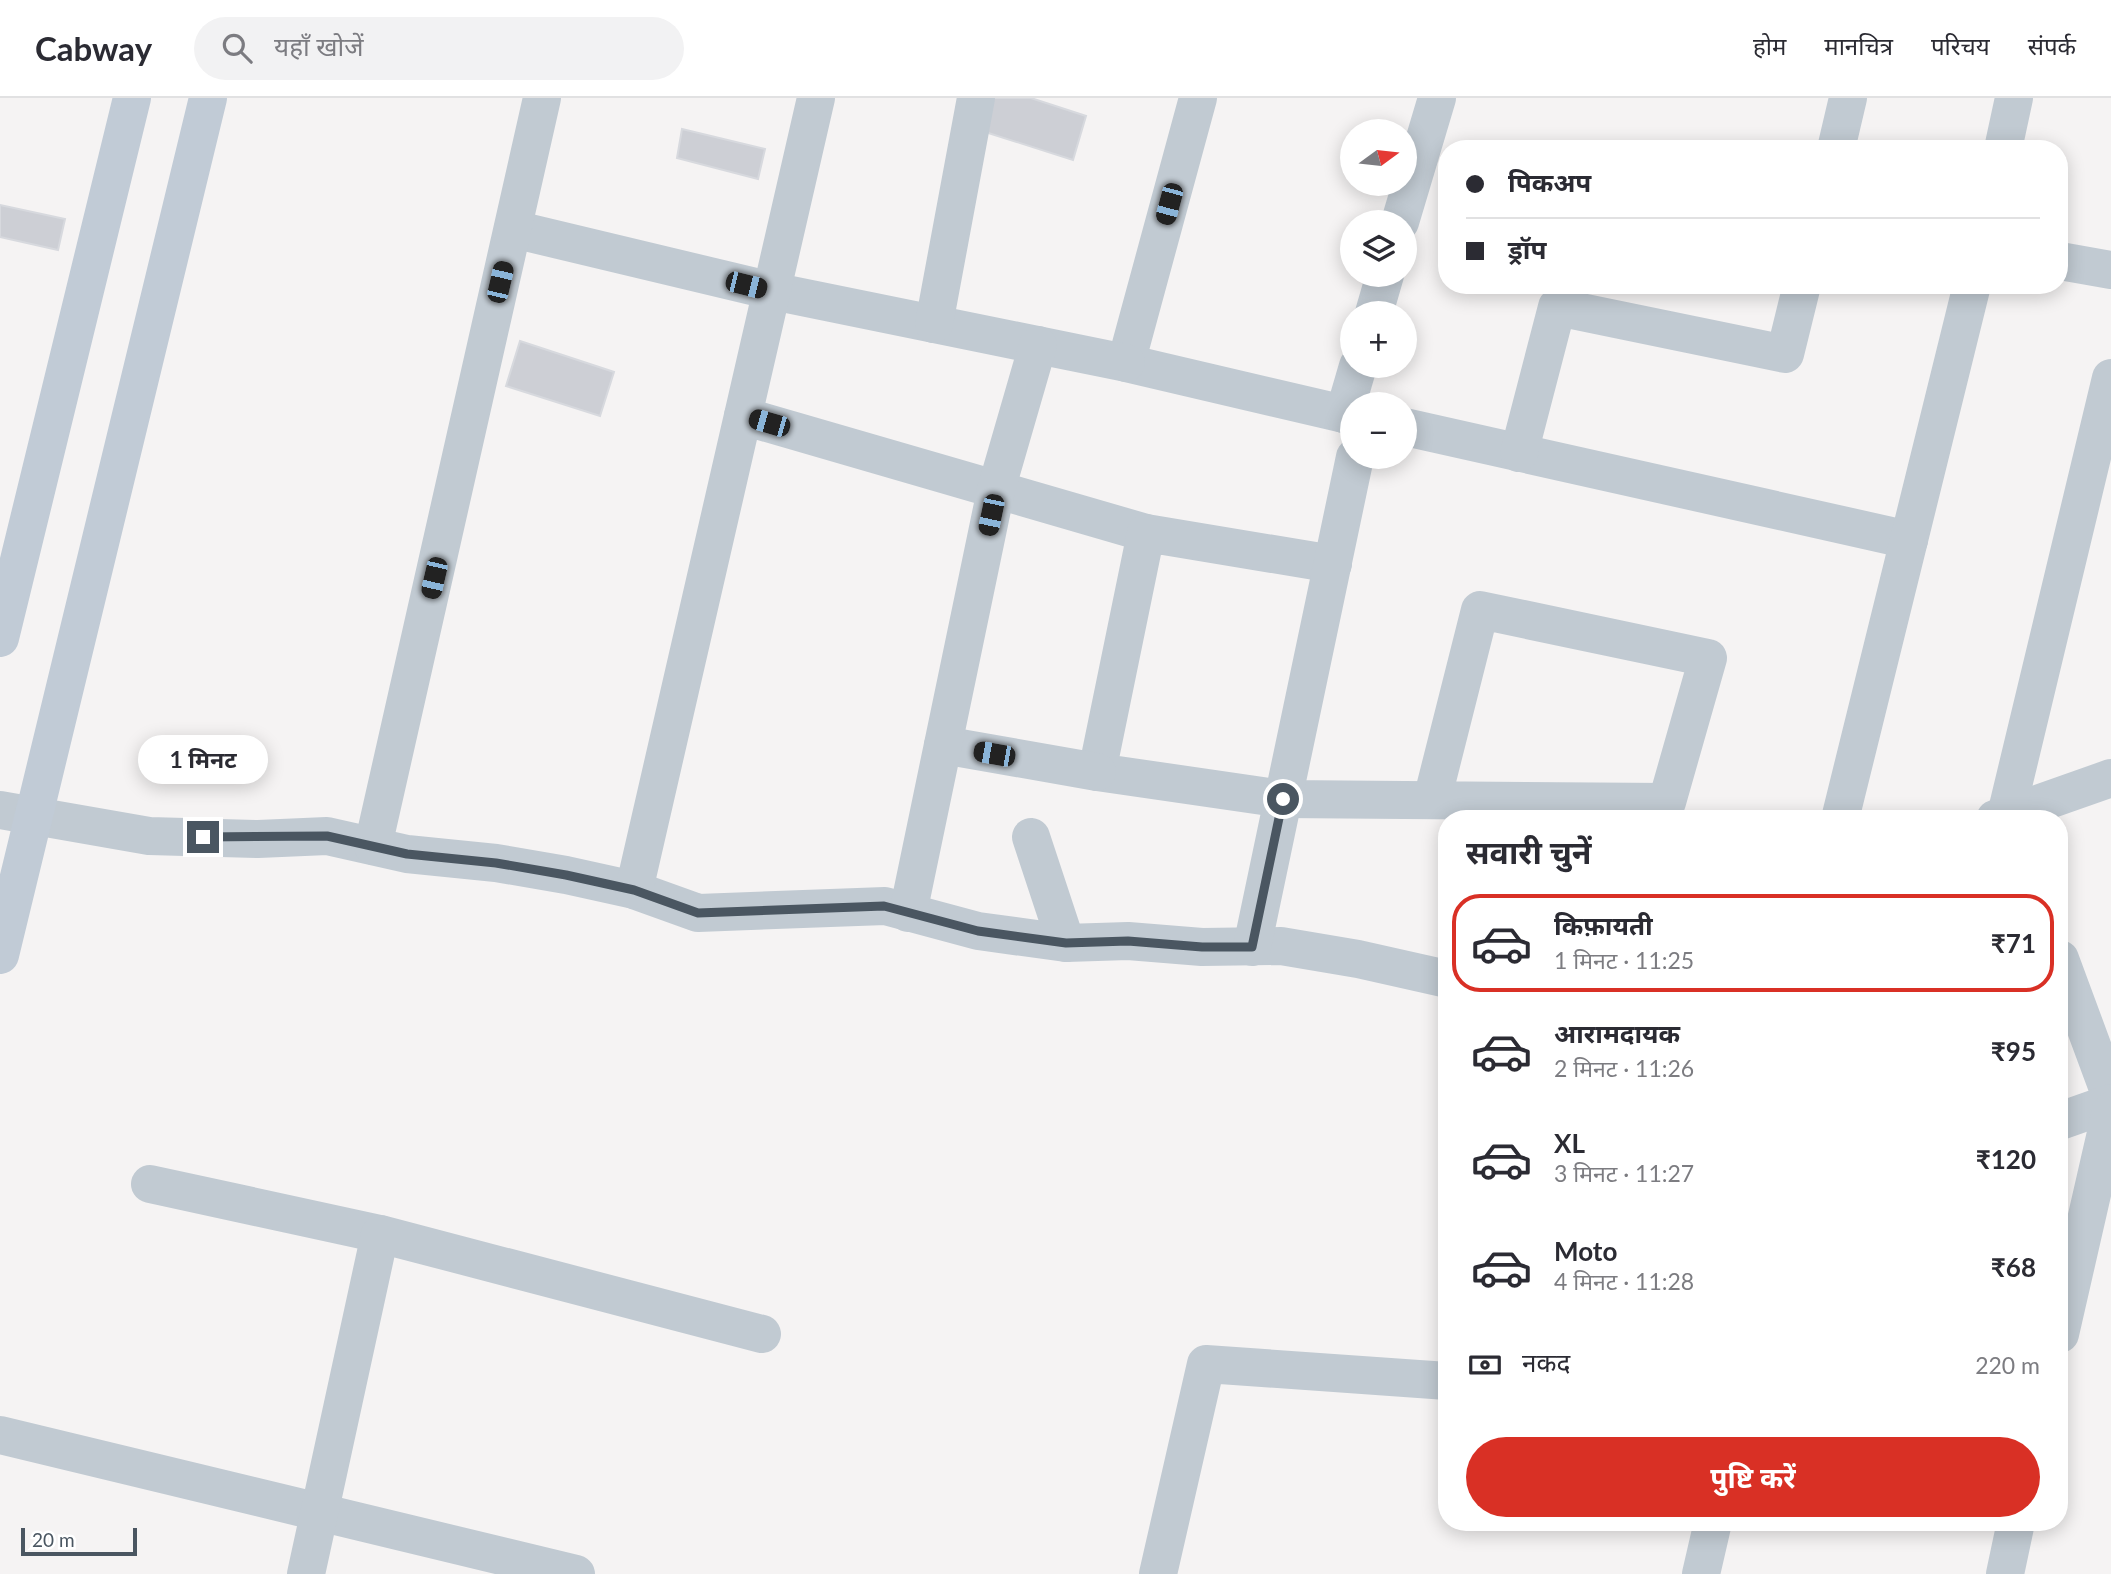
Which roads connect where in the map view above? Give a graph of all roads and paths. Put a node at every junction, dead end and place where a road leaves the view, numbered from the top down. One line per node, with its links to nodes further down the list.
1 (132, 98): 32 (street)
2 (208, 98): 41 (street)
3 (542, 98): 13 (street)
4 (816, 98): 16 (street)
5 (976, 98): 19 (street)
6 (1198, 98): 21 (street)
7 (1437, 98): 12 (street)
8 (1848, 98): 10 (street)
9 (2014, 98): 11 (street)
10 (1838, 140)
11 (2005, 140)
12 (1404, 210)
13 (513, 229): 16 (street); 43 (street)
14 (2068, 262): 15 (street)
15 (2111, 270)
16 (772, 291): 19 (street); 24 (street)
17 (1800, 294): 26 (street)
18 (1970, 294): 30 (street)
19 (934, 324): 20 (street)
20 (1038, 345): 21 (street); 28 (street)
21 (1126, 363): 23 (street)
22 (2111, 378): 39 (street)
23 (1340, 413)
24 (743, 416): 28 (street); 44 (street)
25 (1417, 430): 26 (street)
26 (1519, 453): 30 (street)
27 (1353, 469): 31 (street)
28 (996, 489): 29 (street); 33 (street)
29 (1146, 533): 31 (street); 34 (street)
30 (1909, 540): 38 (street)
31 (1333, 564): 36 (street)
32 (0, 638)
33 (943, 745): 34 (street); 45 (street)
34 (1097, 772): 36 (street)
35 (2111, 778): 40 (street)
36 (1283, 799): 37 (street); 47 (street)
37 (1432, 800): 37 (street)
38 (1842, 810)
39 (2005, 810)
40 (2025, 810)
41 (17, 814): 43 (street); 48 (street)
42 (1031, 837): 46 (street)
43 (373, 846): 44 (street)
44 (634, 890): 45 (street)
45 (908, 913): 46 (street)
46 (1066, 943): 47 (street)
47 (1252, 947): 49 (street)
48 (0, 951)
49 (1438, 977)
50 (2068, 981): 51 (street)
51 (2111, 1097)
52 (2111, 1103): 54 (street)
53 (2111, 1111): 57 (street)
54 (2068, 1118)
55 (150, 1184): 56 (street)
56 (380, 1234): 58 (street); 61 (street)
57 (2068, 1299)
58 (762, 1334)
59 (1438, 1380): 66 (street)
60 (0, 1434): 61 (street)
61 (320, 1512): 64 (street); 65 (street)
62 (1711, 1531): 67 (street)
63 (2015, 1531): 68 (street)
64 (306, 1574)
65 (576, 1574)
66 (1157, 1574)
67 (1701, 1574)
68 (2005, 1574)

